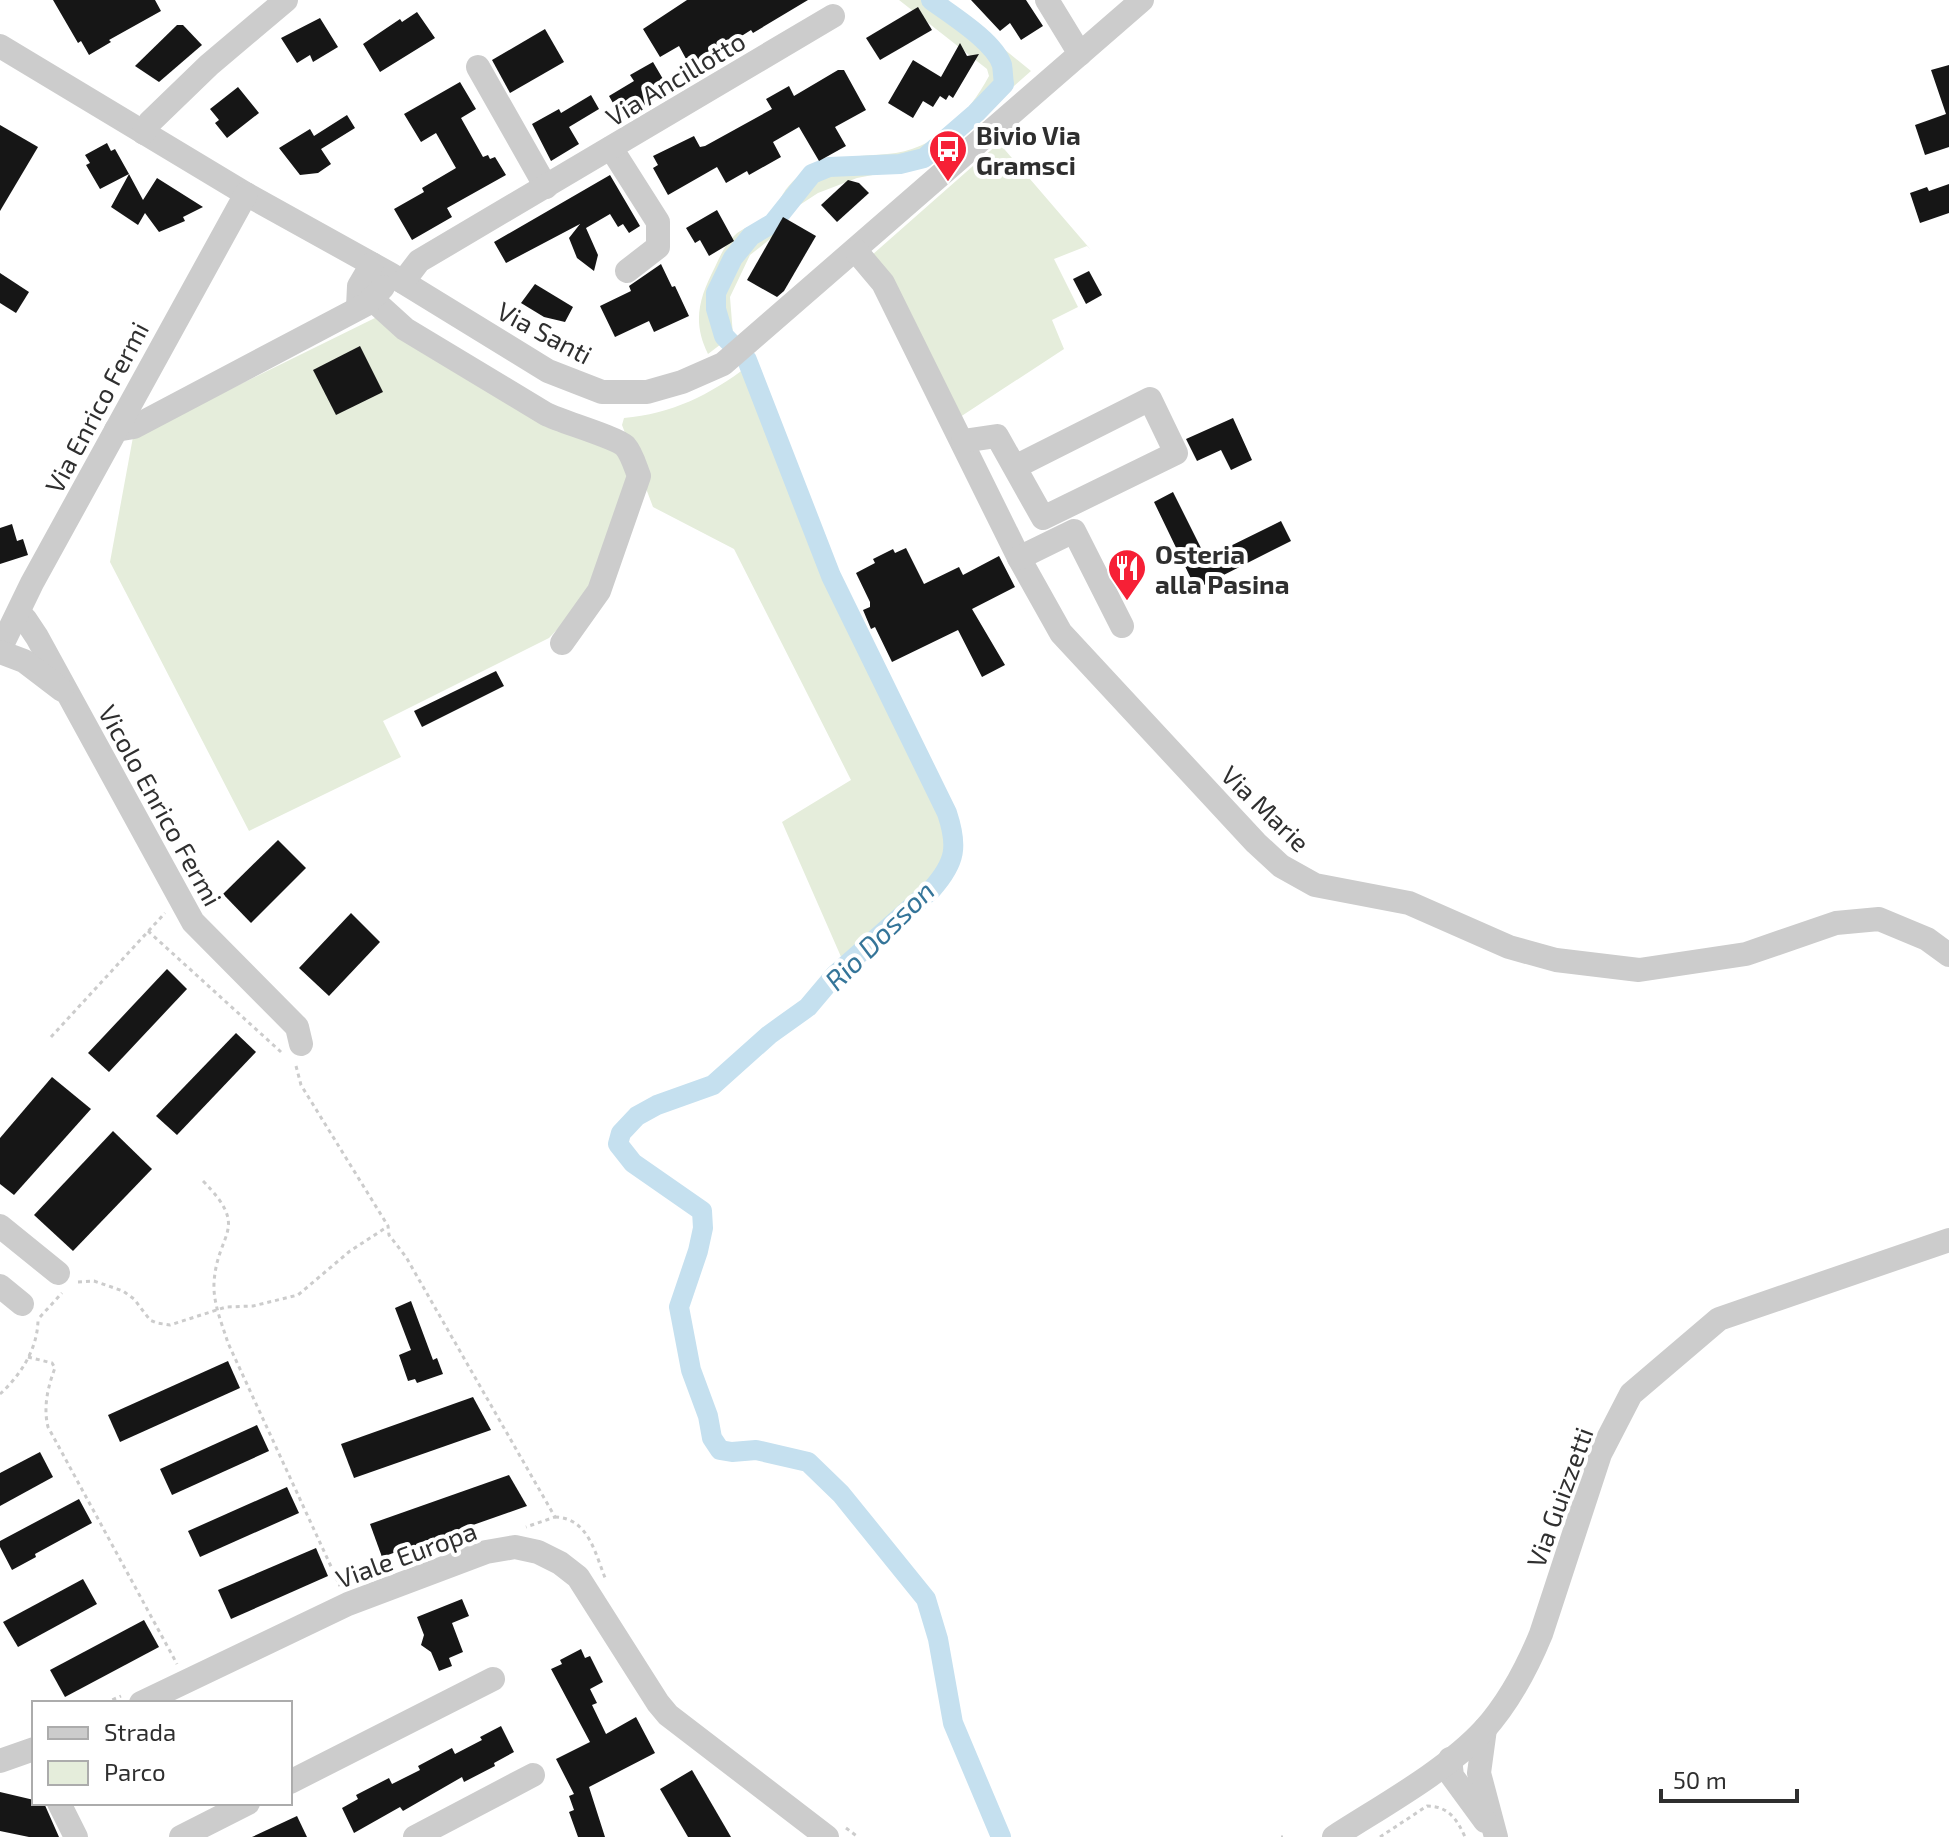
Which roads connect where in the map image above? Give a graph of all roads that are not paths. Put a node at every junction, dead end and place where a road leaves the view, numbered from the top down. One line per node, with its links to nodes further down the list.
1 (286, 0): 8 (street)
2 (1047, 0): 6 (street)
3 (1142, 0): 6 (street, Via Santi)
4 (833, 16): 9 (street, Via Ancillotto)
5 (0, 46): 8 (street, Via Santi)
6 (1080, 54): 12 (street, Via Santi)
7 (478, 67): 10 (street)
8 (144, 133): 11 (street, Via Santi)
9 (611, 148): 10 (street, Via Ancillotto); 13 (street)
10 (546, 187): 14 (street, Via Ancillotto)
11 (246, 194): 14 (street, Via Santi); 16 (street, Via Enrico Fermi)
12 (856, 251): 14 (street, Via Santi); 17 (street, Via Marie)
13 (627, 271)
14 (388, 273): 15 (street)
15 (366, 304): 16 (street); 22 (street)
16 (116, 430): 20 (street, Via Enrico Fermi)
17 (963, 441): 18 (street); 19 (street, Via Marie)
18 (1015, 467): 18 (street)
19 (1019, 558): 21 (street); 25 (street, Via Marie)
20 (17, 616): 23 (street, Via Enrico Fermi); 24 (street, Vicolo Enrico Fermi)
21 (1122, 626)
22 (562, 643)
23 (0, 650): 24 (street, Vicolo Enrico Fermi)
24 (70, 697): 26 (street, Vicolo Enrico Fermi)
25 (1949, 955)
26 (294, 1055)
27 (3, 1233): 29 (street)
28 (1949, 1240): 34 (street, Via Guizzetti)
29 (58, 1273)
30 (0, 1286): 31 (street)
31 (31, 1315)
32 (493, 1679): 39 (street)
33 (135, 1698): 44 (street, Viale Europa)
34 (1485, 1729): 36 (street, Via Guizzetti); 41 (street)
35 (32, 1751): 37 (street)
36 (1450, 1759): 40 (street, Via Guizzetti); 41 (street)
37 (0, 1761)
38 (533, 1775): 47 (street)
39 (292, 1781)
40 (1403, 1792): 41 (street); 48 (street, Via Guizzetti)
41 (1477, 1797): 49 (street)
42 (60, 1805): 45 (street)
43 (244, 1805): 46 (street)
44 (836, 1832)
45 (76, 1837)
46 (181, 1837)
47 (415, 1837)
48 (1334, 1837)
49 (1496, 1837)

